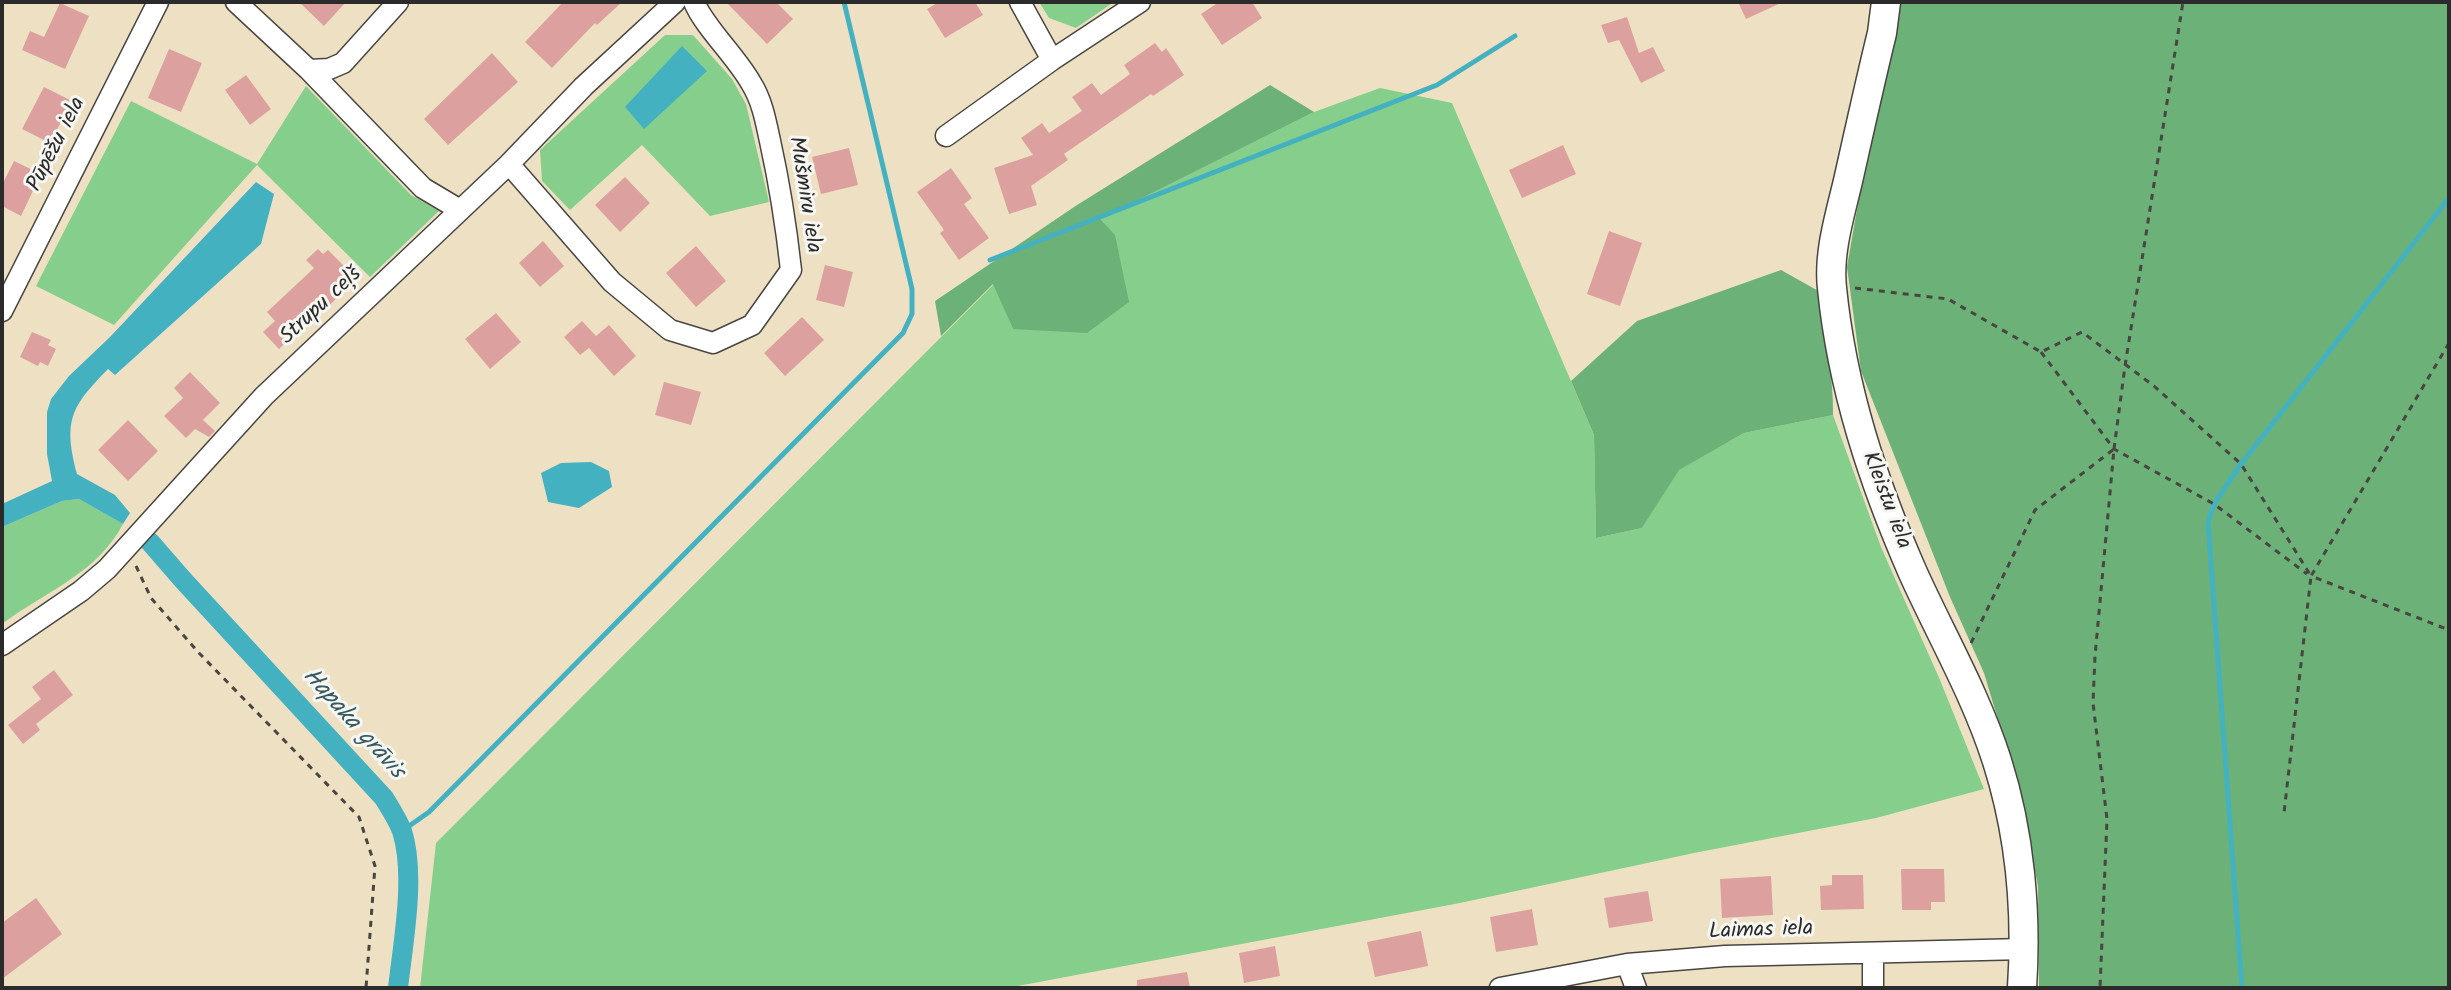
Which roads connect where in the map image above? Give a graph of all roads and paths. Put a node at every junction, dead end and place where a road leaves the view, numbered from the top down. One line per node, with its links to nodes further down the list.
1 (158, 2): 16 (street, Pūpēžu iela)
2 (236, 2): 11 (street)
3 (398, 2): 11 (street)
4 (675, 2): 13 (street, Strupu ceļš)
5 (694, 2): 13 (street, Mušmiru iela)
6 (1020, 2): 10 (street)
7 (1140, 2): 10 (street)
8 (1886, 2): 15 (street, Kleistu iela)
9 (2183, 2): 19 (path)
10 (1052, 60): 12 (street)
11 (309, 70): 14 (street)
12 (946, 136)
13 (509, 164): 14 (street, Strupu ceļš)
14 (460, 210): 21 (street, Strupu ceļš)
15 (1831, 286): 18 (path); 25 (street, Kleistu iela)
16 (2, 311)
17 (2449, 343): 22 (path)
18 (2041, 352): 19 (path); 20 (path)
19 (2125, 366): 20 (path); 22 (path)
20 (2114, 449): 22 (path); 25 (path); 35 (path)
21 (128, 548): 24 (street, Strupu ceļš); 30 (path)
22 (2311, 576): 23 (path); 26 (path)
23 (2449, 630)
24 (2, 645)
25 (1956, 663): 27 (street, Kleistu iela)
26 (2284, 813)
27 (2025, 949): 28 (street, Laimas iela); 34 (street, Kleistu iela)
28 (1873, 953): 29 (street, Laimas iela); 33 (street)
29 (1627, 964): 31 (street, Laimas iela); 32 (street)
30 (366, 988)
31 (1500, 988)
32 (1636, 988)
33 (1873, 988)
34 (2022, 988)
35 (2100, 988)

